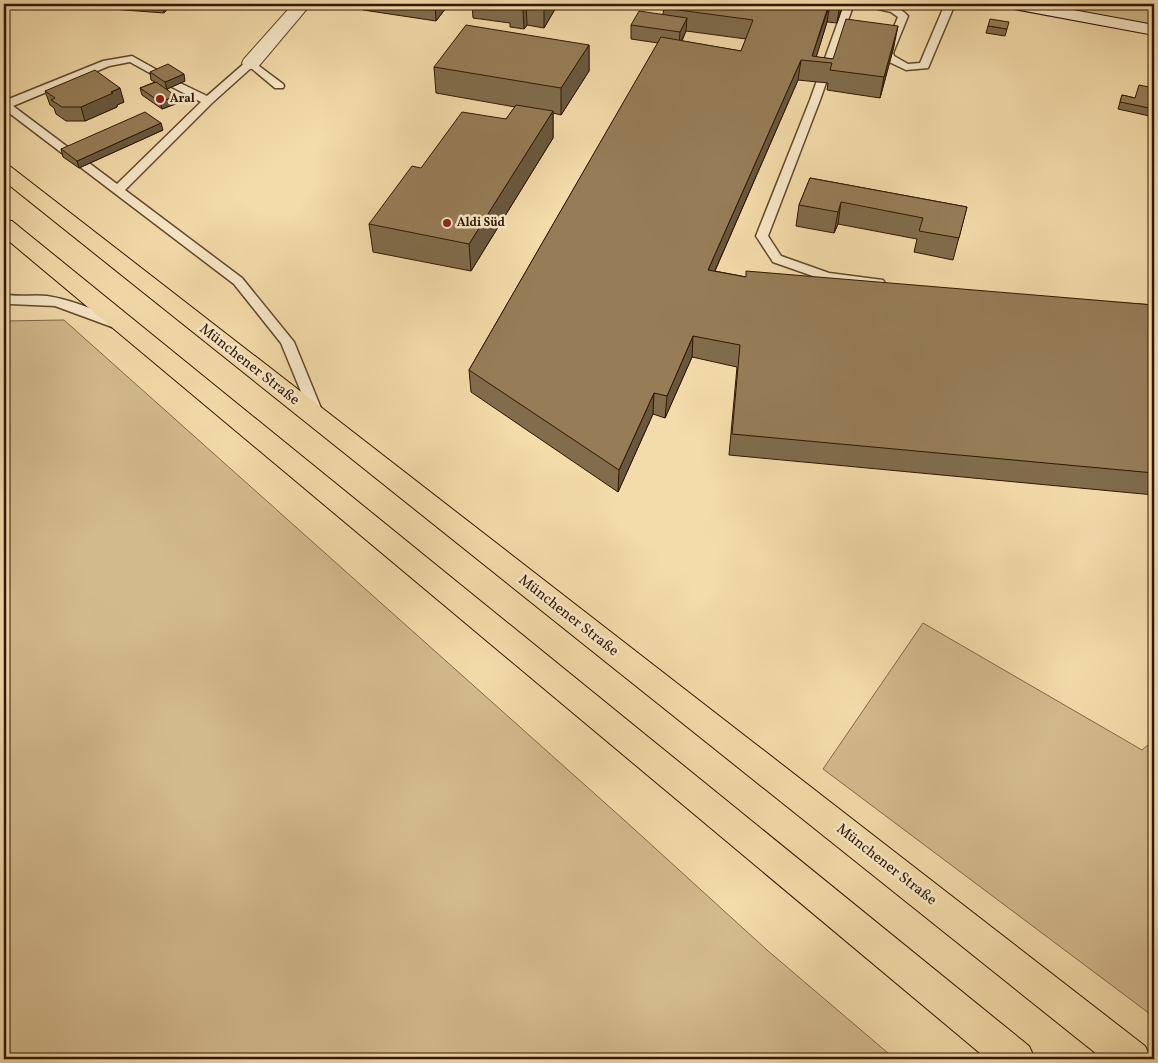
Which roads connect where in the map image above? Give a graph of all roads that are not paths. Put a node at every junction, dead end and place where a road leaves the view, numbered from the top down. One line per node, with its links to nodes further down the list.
1 (302, 4): 7 (main road)
2 (853, 4): 16 (lane)
3 (862, 4): 4 (lane)
4 (950, 4)
5 (1014, 4): 6 (main road)
6 (1154, 30)
7 (251, 63): 10 (lane); 11 (lane)
8 (160, 75): 12 (lane)
9 (176, 85): 11 (lane)
10 (279, 86)
11 (208, 101): 14 (lane)
12 (4, 104): 14 (lane)
13 (4, 171): 20 (main road, Münchener Straße)
14 (119, 190): 20 (lane)
15 (4, 226): 19 (main road)
16 (886, 284)
17 (4, 298): 18 (lane)
18 (10, 303): 19 (lane)
19 (127, 328): 21 (main road)
20 (318, 420): 22 (main road, Münchener Straße)
21 (1016, 1059)
22 (1132, 1059)

